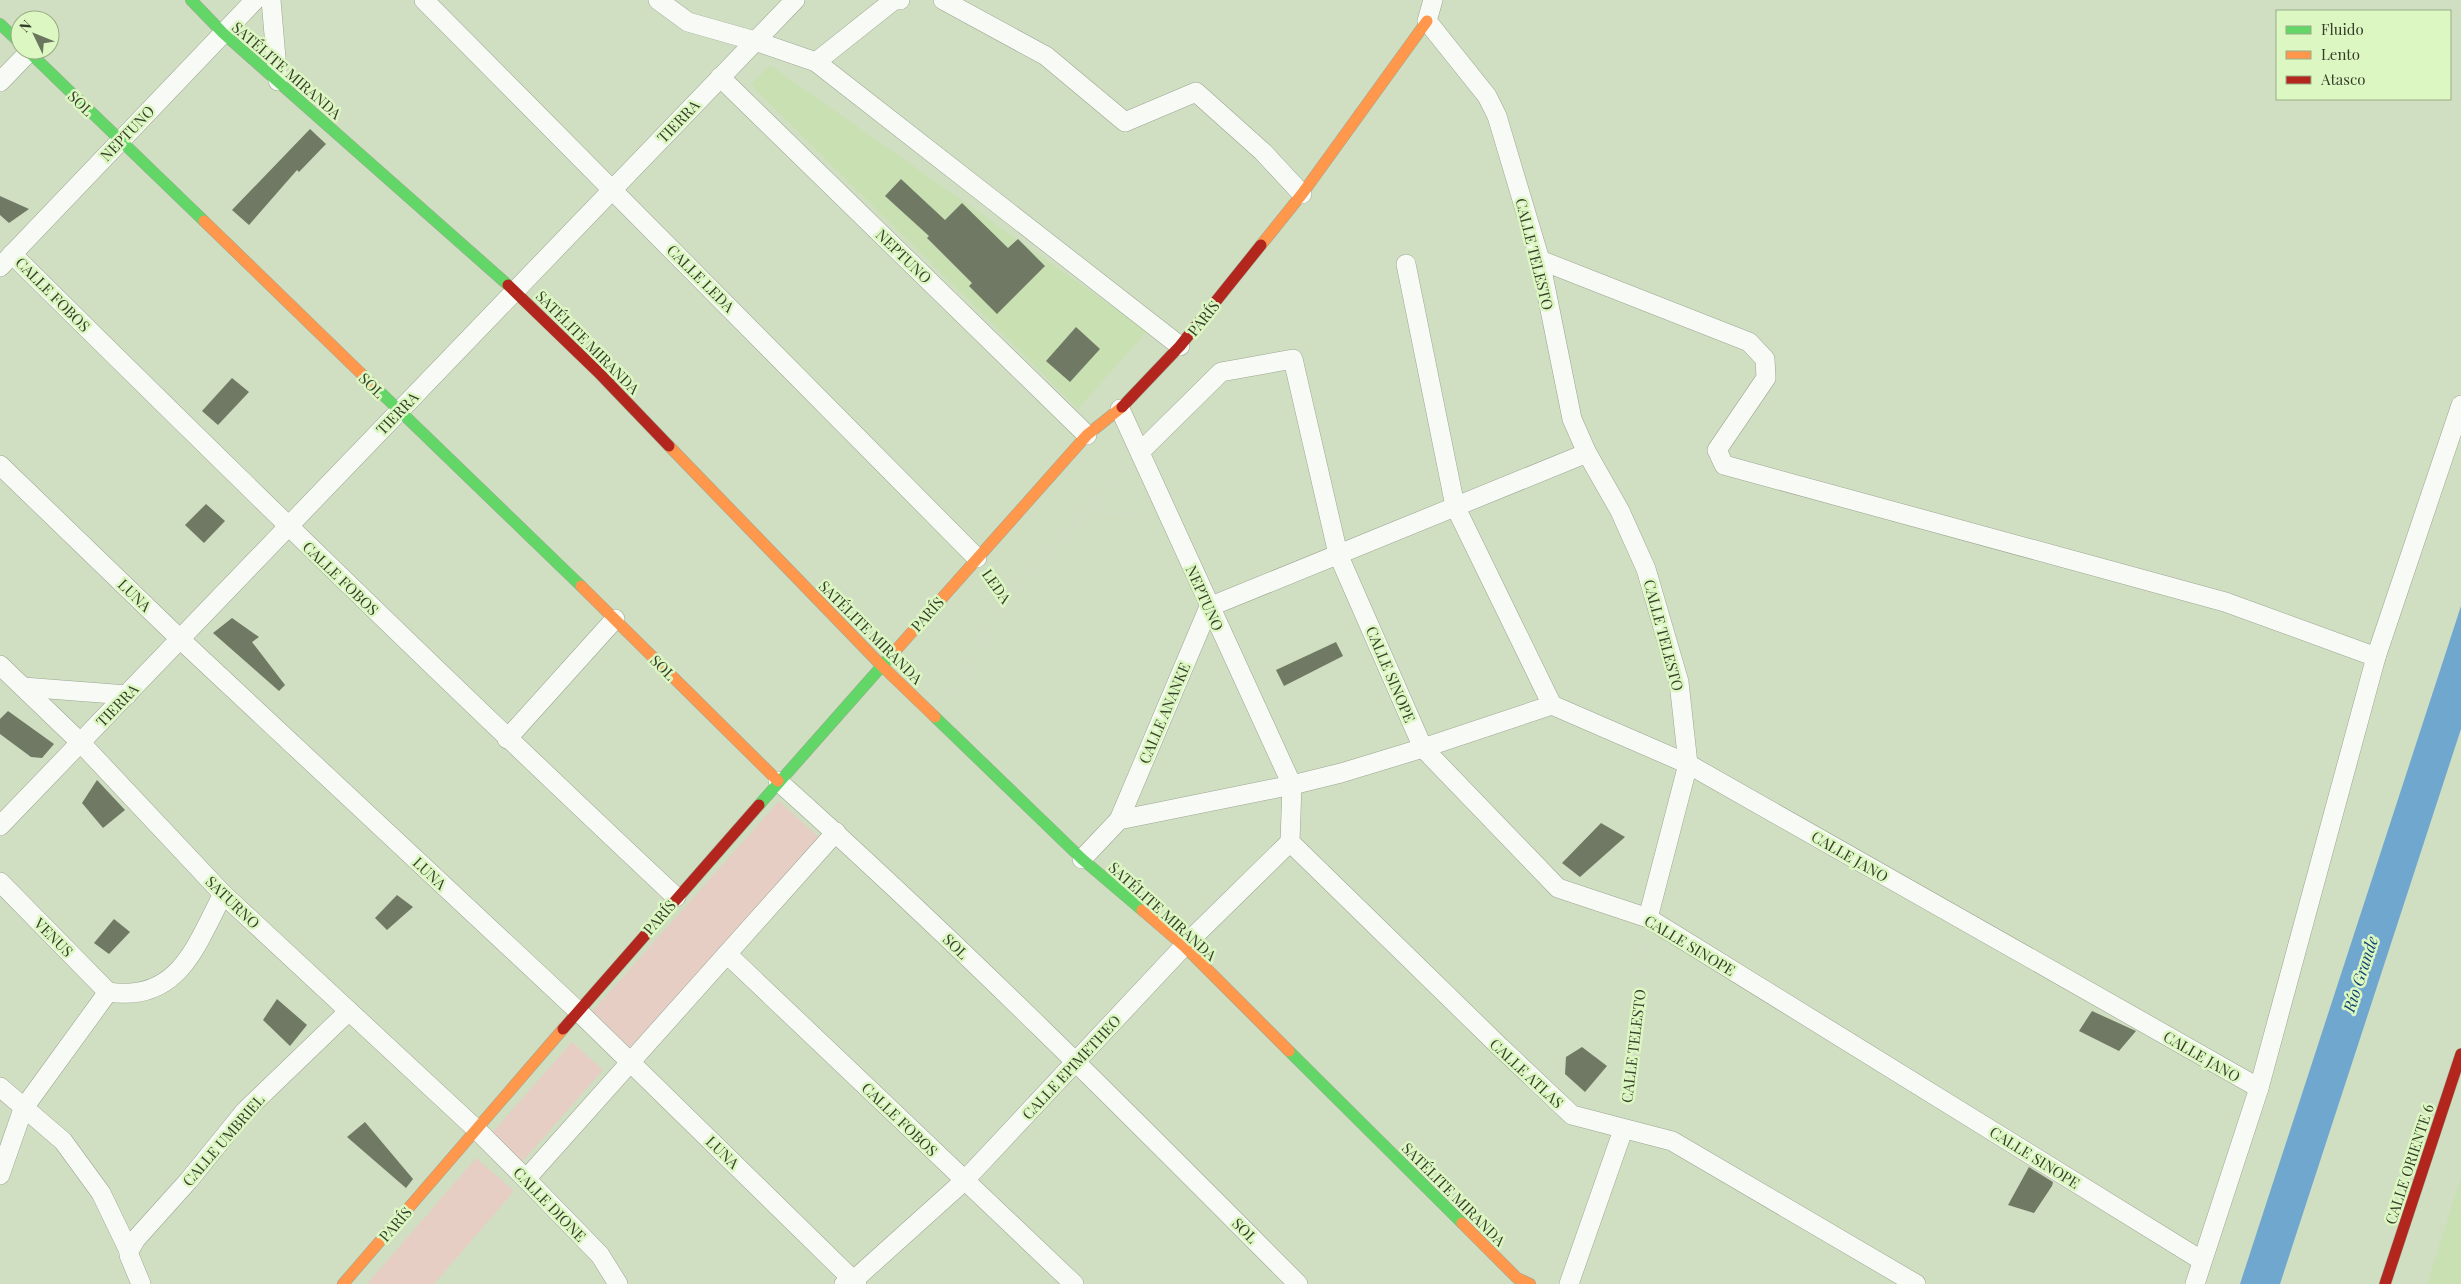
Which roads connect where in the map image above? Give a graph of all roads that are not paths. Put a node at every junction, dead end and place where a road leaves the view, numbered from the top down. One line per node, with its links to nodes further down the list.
1 (191, 0): 13 (street, SATÉLITE MIRANDA)
2 (254, 0): 13 (street, NEPTUNO)
3 (271, 0): 21 (street)
4 (424, 0): 23 (street, CALLE LEDA)
5 (658, 0): 15 (street)
6 (795, 0): 15 (street, TIERRA)
7 (894, 0): 8 (street); 18 (street)
8 (900, 0)
9 (943, 0): 24 (street)
10 (1433, 0): 11 (street, PARÍS)
11 (1427, 21): 24 (street, PARÍS); 26 (street, CALLE TELESTO)
12 (0, 24): 14 (street, SOL)
13 (223, 33): 21 (street, SATÉLITE MIRANDA); 22 (street, NEPTUNO)
14 (10, 34)
15 (755, 41): 18 (street); 19 (street, TIERRA)
16 (16, 60): 20 (street)
17 (37, 60): 22 (street, SOL)
18 (816, 62): 29 (street)
19 (720, 77): 23 (street, TIERRA); 33 (street, NEPTUNO)
20 (0, 82)
21 (278, 82): 28 (street, SATÉLITE MIRANDA)
22 (120, 140): 25 (street, NEPTUNO); 32 (street, SOL)
23 (613, 189): 28 (street, TIERRA); 40 (street, CALLE LEDA)
24 (1302, 194): 29 (street, PARÍS)
25 (6, 260): 38 (street, CALLE FOBOS)
26 (1540, 260): 35 (street, CALLE TELESTO); 44 (street)
27 (1406, 264): 37 (street)
28 (514, 291): 32 (street, TIERRA); 46 (street, SATÉLITE MIRANDA)
29 (1180, 346): 31 (street, PARÍS)
30 (2461, 405): 44 (street)
31 (1120, 409): 33 (street, PARÍS); 34 (street, NEPTUNO)
32 (399, 411): 38 (street, TIERRA); 42 (street, SOL)
33 (1087, 435): 40 (street, PARÍS)
34 (1140, 452): 39 (street, CALLE SINOPE); 41 (street, NEPTUNO)
35 (1587, 452): 37 (street); 53 (street, CALLE TELESTO)
36 (0, 465): 43 (street, LUNA)
37 (1455, 506): 39 (street); 49 (street)
38 (288, 527): 43 (street, TIERRA); 50 (street, CALLE FOBOS)
39 (1338, 554): 41 (street); 52 (street, CALLE SINOPE)
40 (977, 558): 46 (street, PARÍS)
41 (1209, 607): 55 (street, NEPTUNO); 56 (street, CALLE ANANKE)
42 (615, 620): 50 (street); 54 (street, SOL)
43 (180, 639): 48 (street, TIERRA); 69 (street, LUNA)
44 (2376, 657): 74 (street)
45 (0, 665): 47 (street, SATURNO)
46 (881, 665): 54 (street, PARÍS); 60 (street, SATÉLITE MIRANDA)
47 (23, 687): 48 (street); 51 (street, SATURNO)
48 (127, 695): 51 (street, TIERRA)
49 (1552, 705): 52 (street); 53 (street, CALLE JANO)
50 (507, 738): 63 (street, CALLE FOBOS)
51 (80, 742): 57 (street, TIERRA); 62 (street, SATURNO)
52 (1423, 748): 55 (street); 64 (street, CALLE SINOPE)
53 (1688, 764): 64 (street, CALLE TELESTO); 74 (street, CALLE JANO)
54 (778, 781): 58 (street, SOL); 63 (street, PARÍS)
55 (1292, 785): 56 (street); 59 (street)
56 (1119, 820): 60 (street)
57 (0, 826)
58 (836, 832): 66 (street); 71 (street, SOL)
59 (1290, 842): 65 (street, CALLE EPIMETHEO); 77 (street, CALLE ATLAS)
60 (1082, 859): 65 (street, SATÉLITE MIRANDA)
61 (0, 882): 67 (street, VENUS)
62 (223, 894): 67 (street); 68 (street, SATURNO)
63 (676, 897): 69 (street, PARÍS)
64 (1648, 918): 82 (street, CALLE SINOPE)
65 (1184, 946): 71 (street, CALLE EPIMETHEO); 89 (street, SATÉLITE MIRANDA)
66 (727, 954): 72 (street); 80 (street, CALLE FOBOS)
67 (108, 992): 75 (street)
68 (349, 1011): 76 (street, SATURNO); 81 (street, CALLE UMBRIEL)
69 (578, 1011): 72 (street, LUNA); 76 (street, PARÍS)
70 (2461, 1054): 93 (street, CALLE ORIENTE 6)
71 (1076, 1062): 80 (street, CALLE EPIMETHEO); 88 (street, SOL)
72 (630, 1063): 79 (street); 83 (street, LUNA)
73 (0, 1087): 75 (street)
74 (2259, 1088): 82 (street)
75 (23, 1109): 78 (street); 81 (street)
76 (476, 1129): 79 (street, CALLE DIONE); 85 (street, PARÍS)
77 (1622, 1130): 90 (street); 91 (street, CALLE ATLAS)
78 (0, 1175)
79 (526, 1179): 86 (street, CALLE DIONE)
80 (964, 1181): 83 (street, CALLE EPIMETHEO); 87 (street, CALLE FOBOS)
81 (129, 1251): 84 (street)
82 (2201, 1260): 92 (street)
83 (852, 1282)
84 (140, 1284)
85 (343, 1284)
86 (618, 1284)
87 (1074, 1284)
88 (1298, 1284)
89 (1530, 1284)
90 (1569, 1284)
91 (1916, 1284)
92 (2195, 1284)
93 (2385, 1284)

